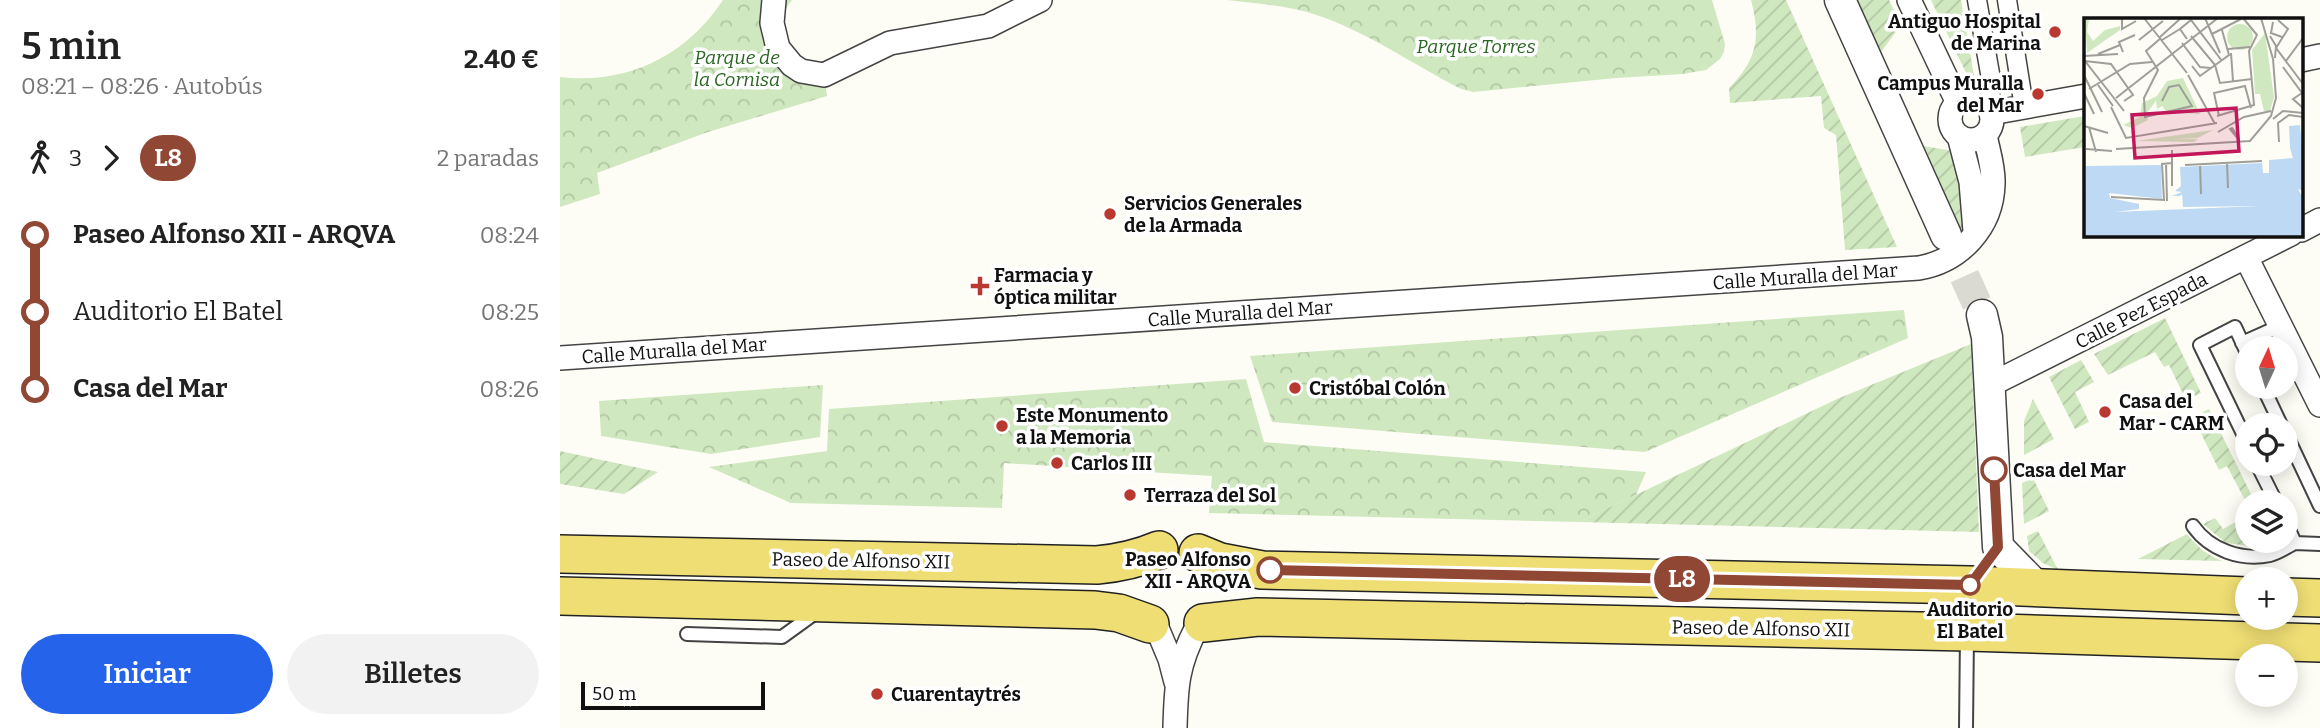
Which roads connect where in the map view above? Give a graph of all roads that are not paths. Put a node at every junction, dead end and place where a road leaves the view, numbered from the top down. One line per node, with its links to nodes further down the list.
1 (774, 0): 2 (street)
2 (1040, 0)
3 (1840, 0): 16 (street)
4 (1909, 0): 10 (street)
5 (1977, 0): 12 (street)
6 (2007, 0): 11 (street)
7 (2320, 56): 8 (street)
8 (2302, 60)
9 (2084, 96): 11 (street)
10 (1958, 103): 12 (street); 13 (street)
11 (2024, 107): 12 (street)
12 (1989, 119): 13 (street); 16 (street)
13 (1959, 136): 16 (street)
14 (2320, 220): 15 (street)
15 (2302, 229)
16 (1961, 235): 23 (street, Calle Muralla del Mar)
17 (2287, 236): 18 (street, Calle Pez Espada)
18 (2246, 257): 20 (street); 24 (street, Calle Pez Espada)
19 (1982, 315): 24 (street)
20 (2280, 326): 22 (lane); 25 (street)
21 (2239, 336): 26 (lane)
22 (2264, 336)
23 (560, 358)
24 (1990, 385): 32 (street)
25 (2320, 405)
26 (2235, 417)
27 (2298, 459): 28 (lane)
28 (2320, 506)
29 (2193, 526): 35 (lane)
30 (2298, 542): 31 (lane)
31 (2320, 544)
32 (1998, 547): 37 (street); 38 (street)
33 (1159, 550): 34 (main road); 36 (main road, Paseo de Alfonso XII); 45 (main road)
34 (1198, 553): 37 (main road); 44 (main road)
35 (2276, 553)
36 (560, 554)
37 (1970, 585): 38 (main road); 46 (main road)
38 (2038, 588): 40 (main road)
39 (560, 596): 43 (main road)
40 (2235, 596)
41 (2298, 597): 42 (main road)
42 (2320, 598)
43 (830, 603): 45 (main road); 47 (lane)
44 (1200, 625): 45 (main road); 46 (main road, Paseo de Alfonso XII); 49 (street)
45 (1153, 626): 49 (street)
46 (1967, 632): 48 (main road, Paseo de Alfonso XII); 51 (lane)
47 (687, 634)
48 (2320, 643)
49 (1176, 685): 50 (street)
50 (1175, 728)
51 (1966, 728)

